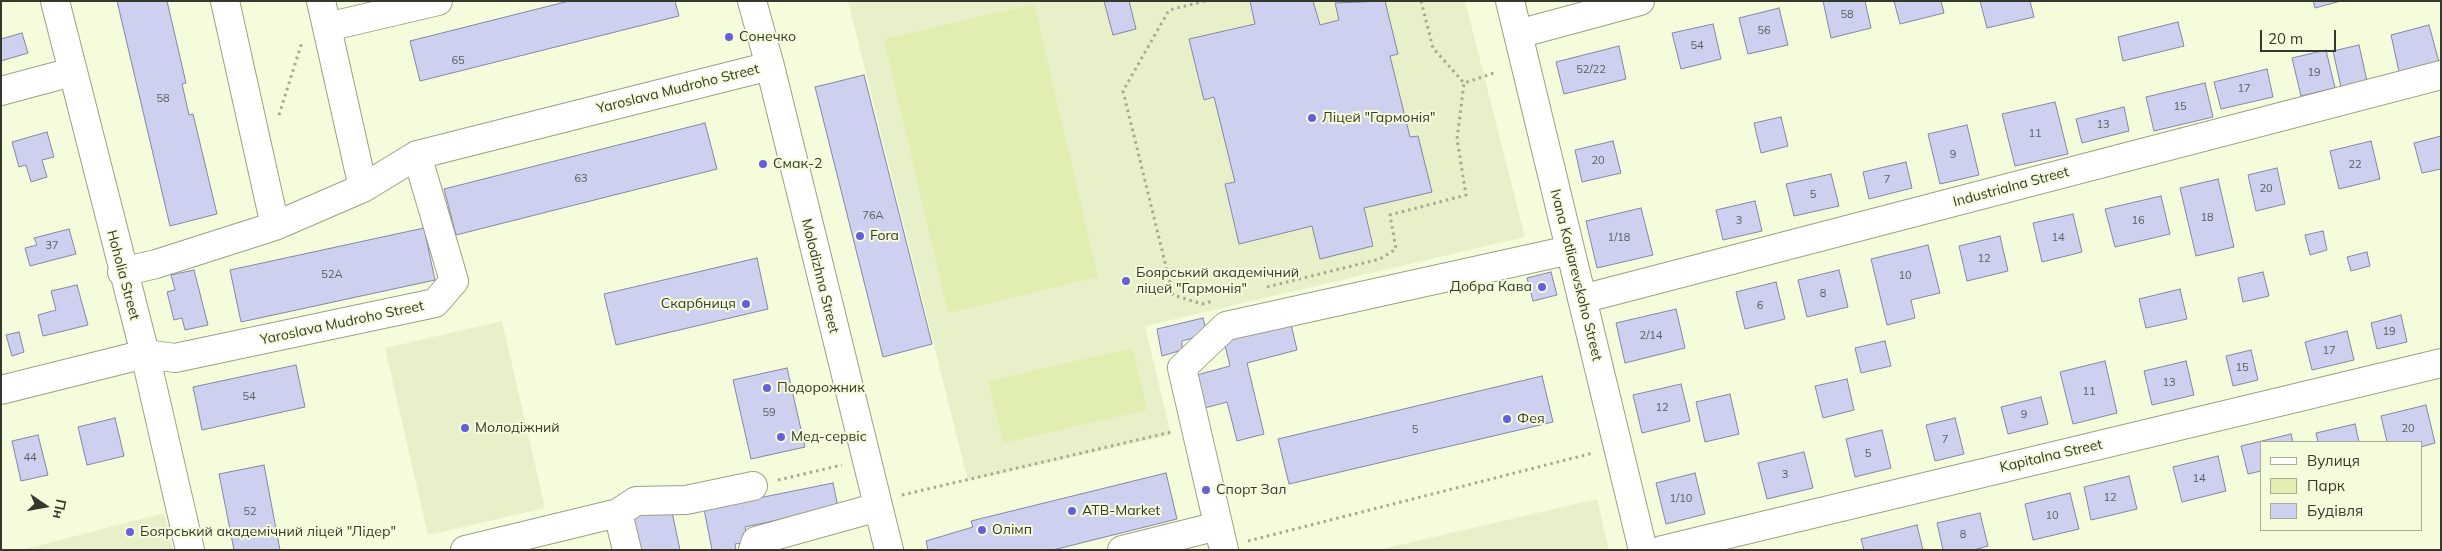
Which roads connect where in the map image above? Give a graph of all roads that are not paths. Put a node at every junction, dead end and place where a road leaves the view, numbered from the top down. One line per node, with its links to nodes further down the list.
1 (55, 1): 11 (street, Hoholia Street)
2 (225, 1): 16 (street)
3 (320, 1): 8 (street)
4 (438, 1): 8 (street)
5 (752, 1): 10 (street, Molodizhna Street)
6 (1510, 1): 9 (street, Ivana Kotliarevskoho Street)
7 (1640, 1): 9 (street)
8 (315, 33): 15 (street)
9 (1518, 34): 17 (street, Ivana Kotliarevskoho Street)
10 (770, 66): 14 (street, Yaroslava Mudroho Street); 24 (street, Molodizhna Street)
11 (72, 72): 13 (street); 18 (street, Hoholia Street)
12 (2441, 75): 19 (street, Industrialna Street)
13 (1, 91)
14 (417, 156): 15 (street); 20 (street, Yaroslava Mudroho Street)
15 (363, 188): 16 (street)
16 (275, 226): 18 (street)
17 (1570, 250): 19 (street, Ivana Kotliarevskoho Street); 26 (street)
18 (122, 272): 20 (street, Hoholia Street)
19 (1582, 299): 33 (street, Ivana Kotliarevskoho Street)
20 (145, 354): 22 (street, Yaroslava Mudroho Street); 27 (street, Hoholia Street)
21 (2441, 363): 34 (street, Kapitalna Street)
22 (1, 390)
23 (753, 486): 25 (street)
24 (887, 502): 30 (street); 31 (street, Molodizhna Street)
25 (618, 513): 28 (street); 29 (street)
26 (1222, 541): 32 (street)
27 (190, 550)
28 (465, 550)
29 (627, 550)
30 (753, 550)
31 (889, 550)
32 (1122, 550)
33 (1643, 550)
34 (1662, 550)

